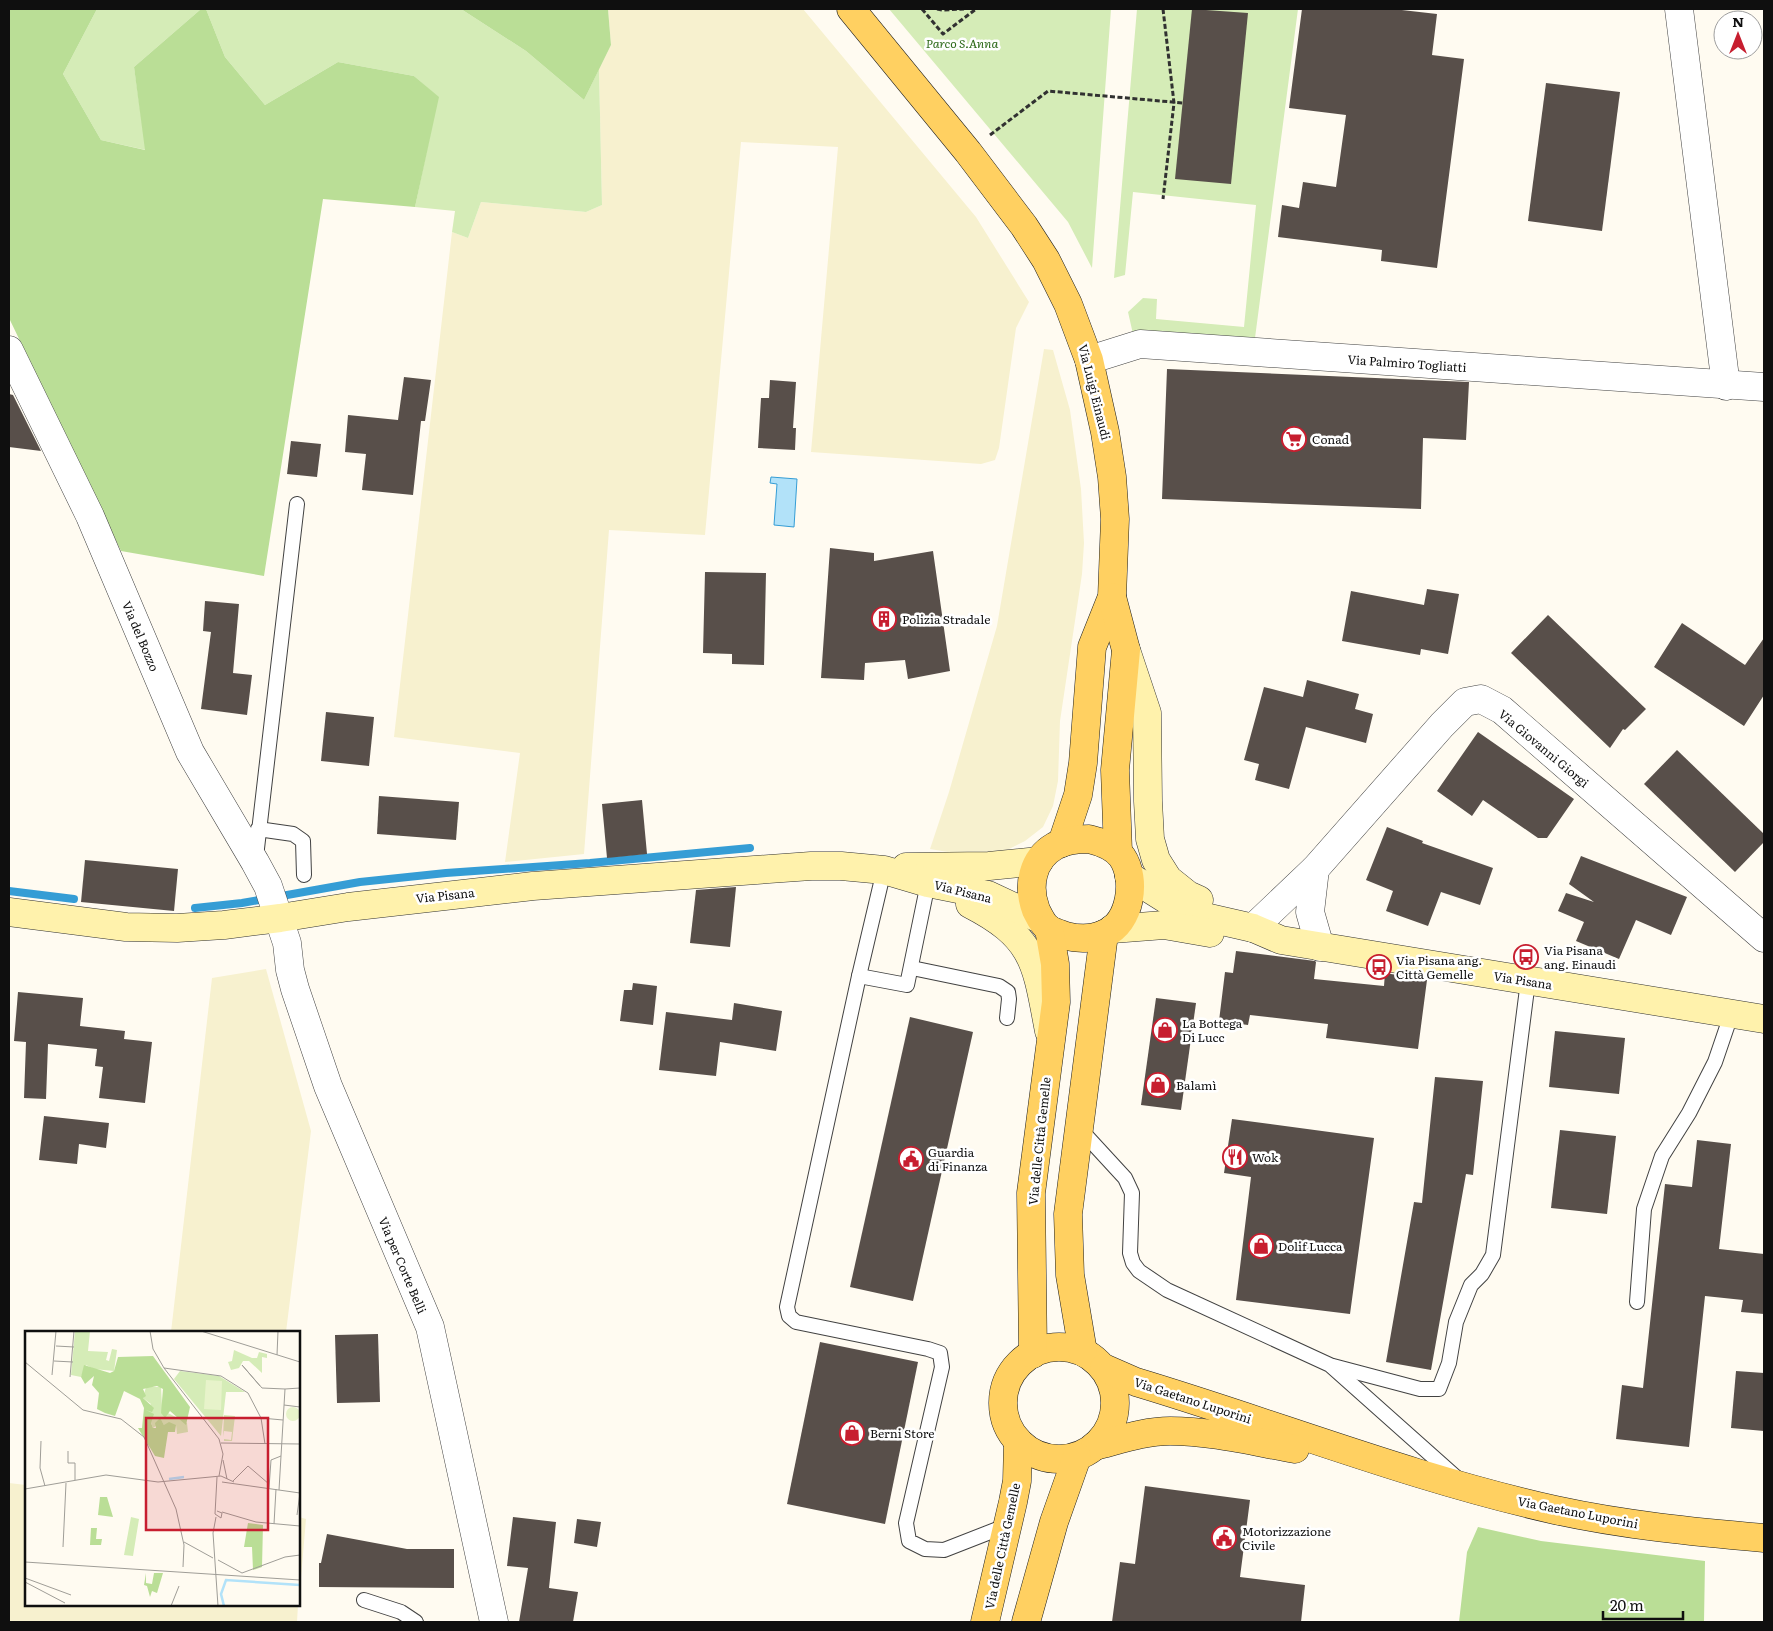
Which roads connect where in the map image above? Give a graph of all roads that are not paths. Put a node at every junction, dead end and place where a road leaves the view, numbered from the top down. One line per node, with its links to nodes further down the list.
1 (851, 9): 4 (main road, Via Luigi Einaudi)
2 (1679, 9): 5 (street)
3 (9, 350): 18 (street, Via del Bozzo)
4 (1089, 360): 5 (street, Via Palmiro Togliatti); 8 (main road, Via Luigi Einaudi)
5 (1726, 386): 6 (street, Via Palmiro Togliatti)
6 (1764, 387)
7 (297, 504): 10 (lane)
8 (1112, 597): 9 (main road); 11 (main road, Via Luigi Einaudi)
9 (1126, 650): 13 (main road); 21 (main road)
10 (258, 830): 16 (lane); 18 (lane)
11 (1062, 843): 12 (main road, Via Pisana); 13 (main road, Via Pisana)
12 (1039, 861): 15 (main road, Via Pisana); 20 (main road)
13 (1123, 864): 21 (main road, Via Pisana); 22 (main road)
14 (1315, 869): 21 (street, Via Giovanni Giorgi); 23 (street, Via Giovanni Giorgi); 25 (street)
15 (884, 870): 17 (main road, Via Pisana); 18 (main road, Via Pisana); 27 (lane)
16 (304, 875)
17 (928, 882): 20 (main road, Via Pisana); 26 (lane); 32 (main road)
18 (269, 893): 19 (main road, Via Pisana); 47 (street, Via per Corte Belli)
19 (9, 912)
20 (1044, 924): 22 (main road, Via Pisana); 32 (main road, Via delle Città Gemelle)
21 (1253, 928): 24 (main road, Via Pisana)
22 (1108, 932): 24 (main road, Via Pisana); 33 (main road)
23 (1764, 938)
24 (1281, 940): 25 (main road, Via Pisana)
25 (1320, 947): 28 (main road, Via Pisana)
26 (912, 968): 27 (lane); 30 (lane)
27 (859, 976): 43 (lane)
28 (1528, 981): 29 (main road, Via Pisana); 37 (lane)
29 (1731, 1015): 31 (main road, Via Pisana); 34 (lane)
30 (1007, 1018)
31 (1764, 1019)
32 (1051, 1039): 36 (main road, Via delle Città Gemelle)
33 (1079, 1128): 35 (main road); 37 (lane)
34 (1637, 1302)
35 (1083, 1352): 36 (main road, Via Gaetano Luporini); 38 (main road, Via Gaetano Luporini)
36 (1033, 1354): 39 (main road, Via Gaetano Luporini)
37 (1330, 1365): 42 (lane)
38 (1104, 1368): 40 (main road, Via Gaetano Luporini); 41 (main road, Via Gaetano Luporini)
39 (1018, 1441): 40 (main road, Via Gaetano Luporini); 43 (main road, Via delle Città Gemelle)
40 (1086, 1452): 41 (main road, Via Gaetano Luporini); 49 (main road)
41 (1396, 1466): 42 (main road, Via Gaetano Luporini)
42 (1468, 1488): 44 (main road, Via Gaetano Luporini)
43 (1008, 1524): 48 (main road, Via delle Città Gemelle)
44 (1764, 1538)
45 (364, 1600): 46 (lane)
46 (416, 1622)
47 (494, 1622)
48 (985, 1622)
49 (1026, 1622)

